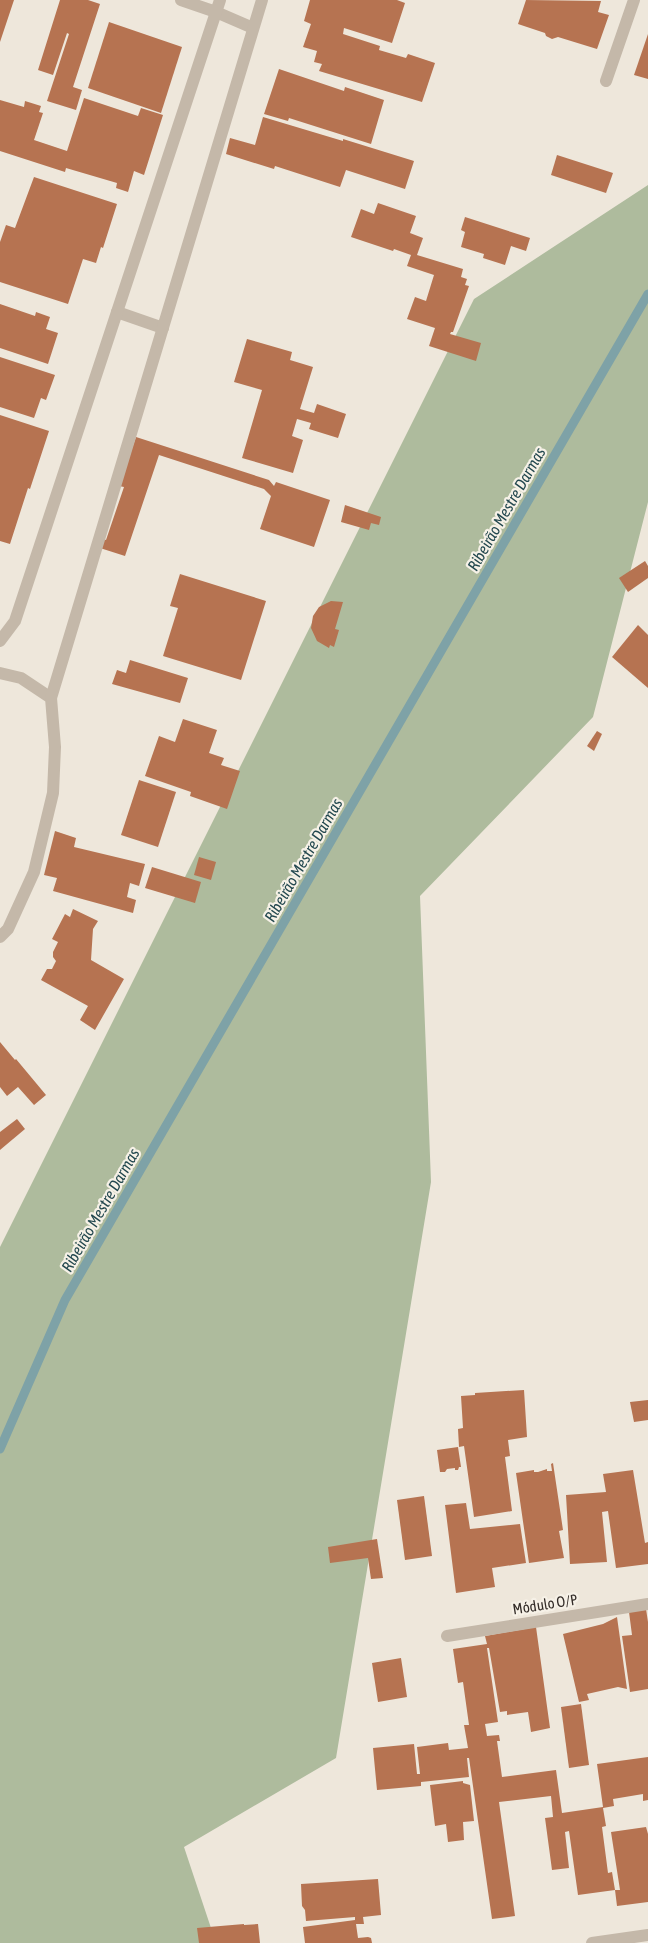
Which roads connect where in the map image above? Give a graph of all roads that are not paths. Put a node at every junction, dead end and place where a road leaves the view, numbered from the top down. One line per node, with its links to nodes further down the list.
1 (181, 0): 4 (street)
2 (262, 0): 5 (street)
3 (634, 0): 6 (street)
4 (218, 6): 5 (street); 7 (street)
5 (253, 28): 8 (street)
6 (606, 81)
7 (117, 312): 8 (street); 9 (street)
8 (163, 328): 11 (street)
9 (0, 641)
10 (0, 673): 11 (street)
11 (51, 698): 12 (street)
12 (0, 937)
13 (648, 1604): 14 (street, Módulo O/P)
14 (447, 1636)
15 (648, 1935): 16 (street)
16 (592, 1943)

